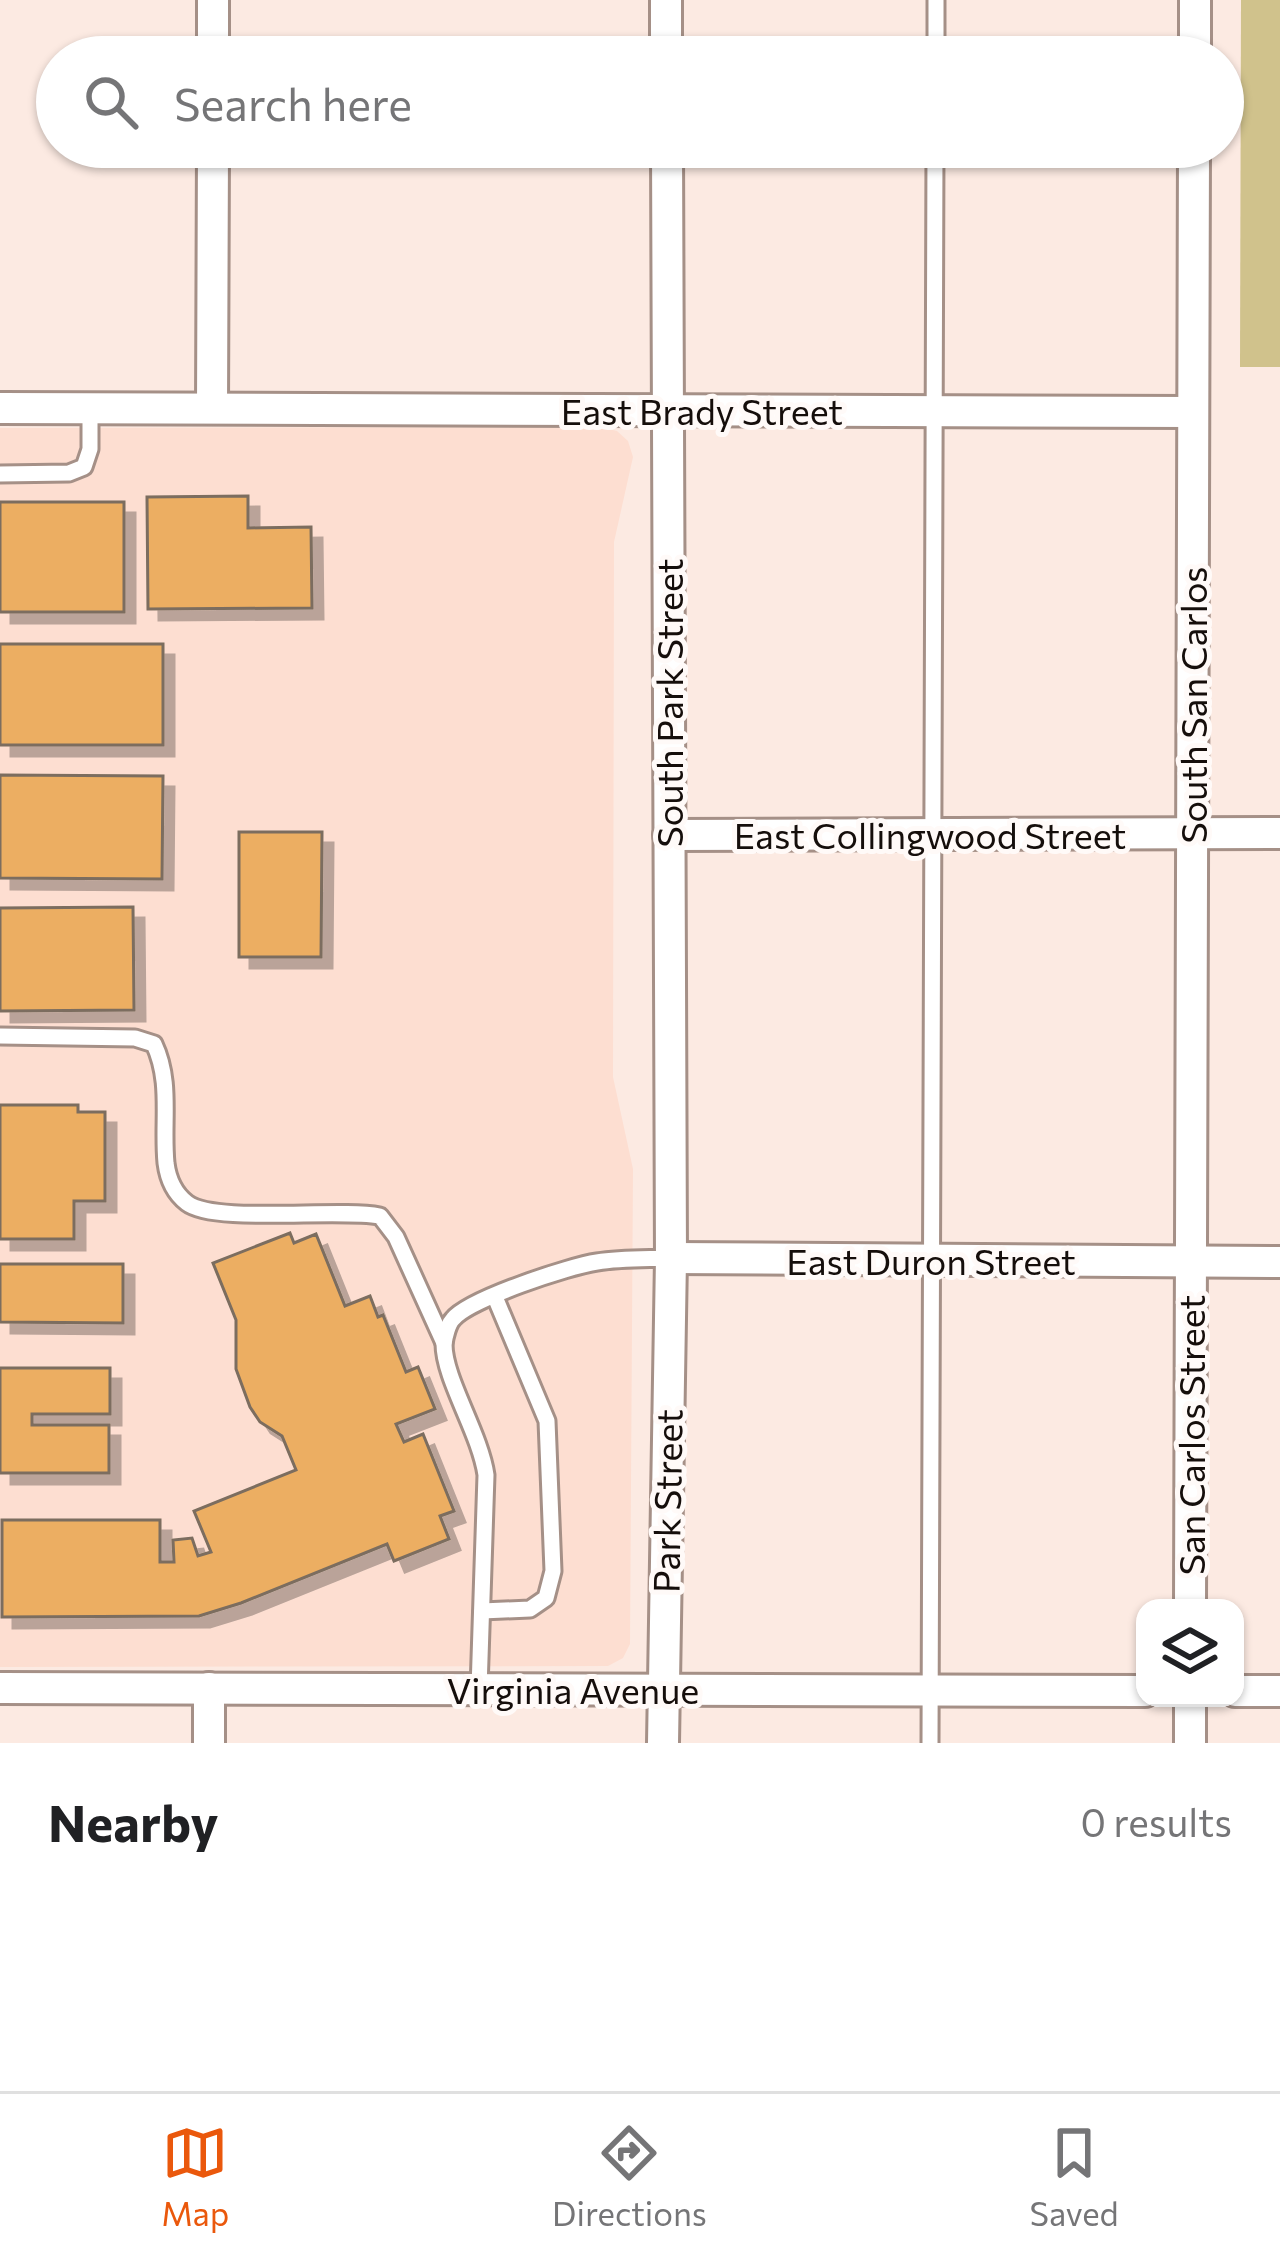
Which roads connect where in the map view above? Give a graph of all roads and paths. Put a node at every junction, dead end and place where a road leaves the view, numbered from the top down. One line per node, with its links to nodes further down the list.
1 (213, 0): 5 (street)
2 (666, 0): 6 (street)
3 (936, 0): 7 (lane)
4 (1195, 0): 8 (street)
5 (213, 36)
6 (667, 36)
7 (935, 36)
8 (1195, 36)
9 (213, 168): 13 (street)
10 (667, 168): 16 (street, South Park Street)
11 (935, 168): 17 (lane)
12 (1194, 168): 18 (street, South San Carlos)
13 (212, 407): 15 (street, East Brady Street); 16 (street, East Brady Street)
14 (0, 408): 15 (street, East Brady Street)
15 (90, 408): 19 (lane)
16 (667, 410): 17 (street, East Brady Street); 23 (street, South Park Street)
17 (934, 410): 18 (street, East Brady Street); 20 (lane)
18 (1193, 412): 21 (street, South San Carlos)
19 (0, 474)
20 (934, 833): 21 (street, East Collingwood Street); 23 (street, East Collingwood Street); 26 (lane)
21 (1192, 833): 22 (street, East Collingwood Street); 27 (street, South San Carlos)
22 (1280, 833)
23 (668, 835): 25 (street, South Park Street)
24 (0, 1036): 30 (lane)
25 (671, 1258): 26 (street, East Duron Street); 29 (lane); 36 (street, Park Street)
26 (932, 1260): 27 (street, East Duron Street); 37 (lane)
27 (1190, 1262): 28 (street, East Duron Street); 31 (street, San Carlos Street)
28 (1280, 1262)
29 (495, 1297): 30 (lane); 32 (lane)
30 (444, 1343): 32 (lane)
31 (1190, 1599)
32 (482, 1610): 35 (lane)
33 (0, 1688): 34 (street, Virginia Avenue)
34 (209, 1688): 35 (street, Virginia Avenue); 42 (street)
35 (479, 1689): 36 (street, Virginia Avenue)
36 (662, 1689): 37 (street, Virginia Avenue); 43 (street, Park Street)
37 (930, 1690): 38 (street, Virginia Avenue); 44 (lane)
38 (1136, 1691)
39 (1244, 1691): 40 (street)
40 (1280, 1691)
41 (1190, 1707): 45 (street)
42 (209, 1743)
43 (663, 1743)
44 (930, 1743)
45 (1190, 1743)

